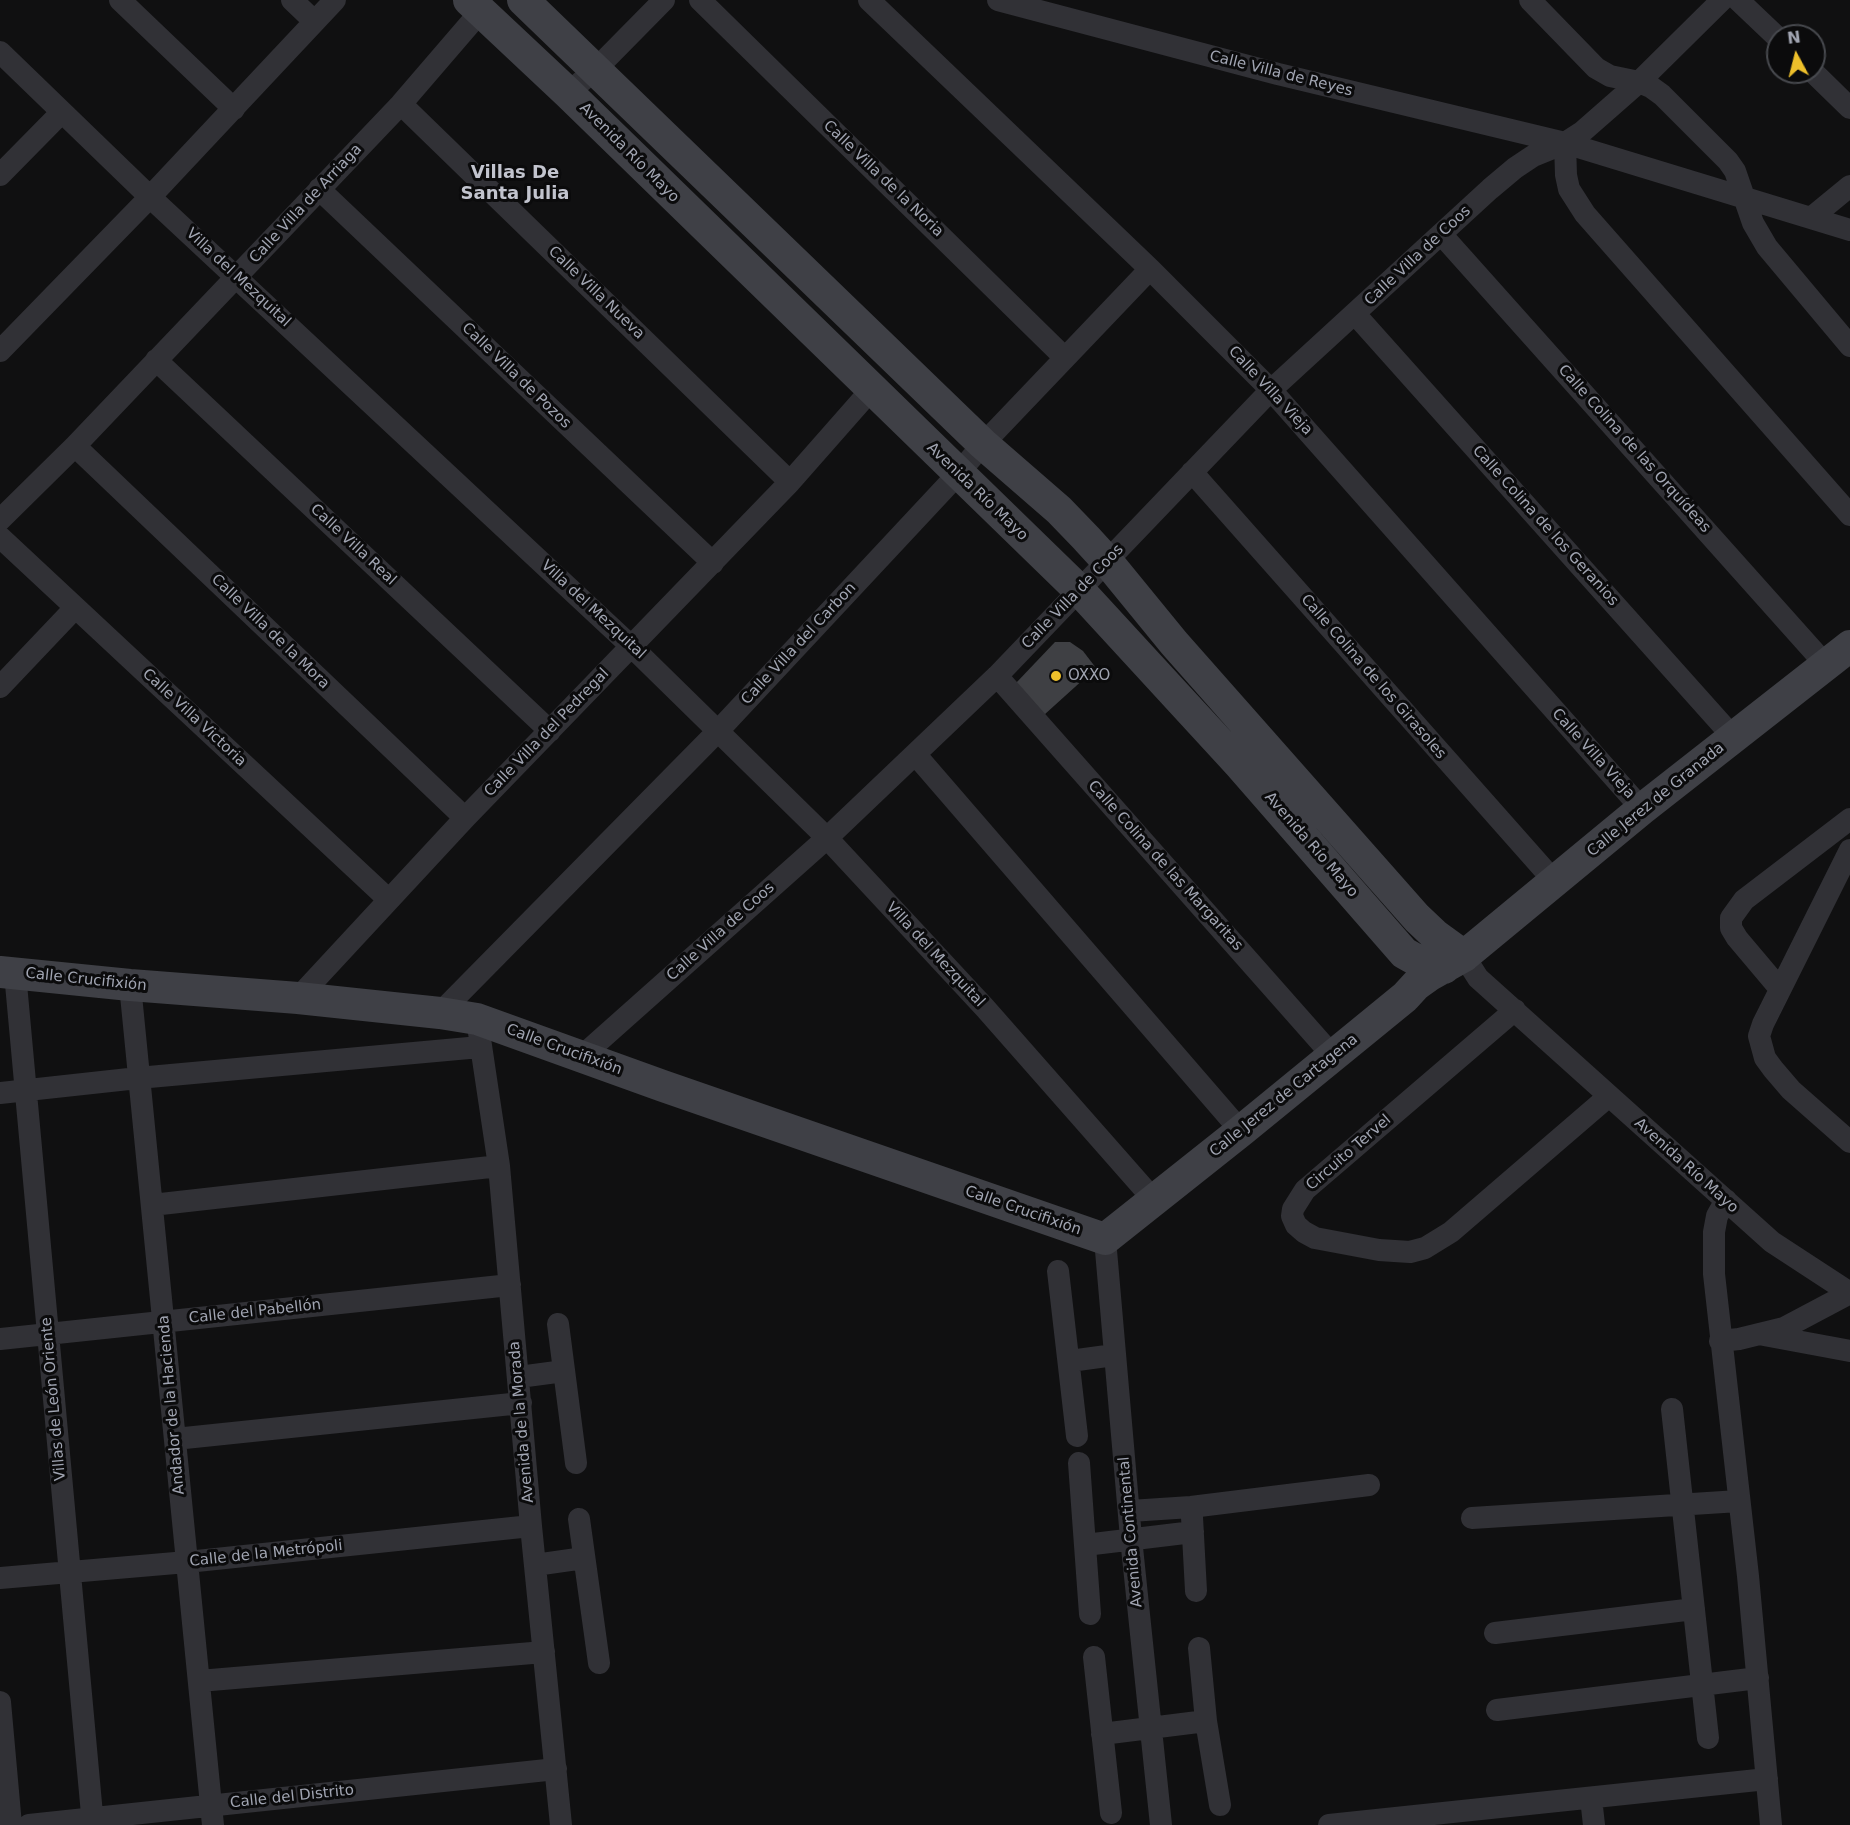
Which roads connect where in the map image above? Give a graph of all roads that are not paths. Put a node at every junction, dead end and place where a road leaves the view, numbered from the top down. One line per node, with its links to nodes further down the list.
1 (120, 0): 23 (street)
2 (292, 0): 14 (street)
3 (335, 0): 14 (street)
4 (523, 0): 17 (street, Avenida Río Mayo)
5 (664, 0): 17 (street)
6 (700, 0): 39 (street, Calle Villa de la Noria)
7 (869, 0): 34 (street, Calle Villa Vieja)
8 (998, 0): 11 (street, Calle Villa de Reyes)
9 (1530, 0): 18 (street)
10 (1738, 0): 15 (street)
11 (1027, 3): 25 (street, Calle Villa de Reyes)
12 (1713, 3): 18 (street, Calle Villa de Coos)
13 (475, 6): 20 (street, Avenida Río Mayo); 21 (street, Calle Villa de Arriaga)
14 (314, 21): 23 (street)
15 (1766, 27)
16 (0, 51): 24 (street, Villa del Mezquital)
17 (596, 69): 20 (street); 43 (street, Avenida Río Mayo)
18 (1639, 82): 25 (street, Calle Villa de Coos); 30 (street)
19 (1825, 84): 22 (street)
20 (568, 93): 41 (street, Avenida Río Mayo)
21 (401, 104): 28 (street, Calle Villa de Arriaga); 47 (street, Calle Villa Nueva)
22 (1850, 108)
23 (234, 109): 29 (street)
24 (62, 112): 26 (street); 29 (street, Villa del Mezquital)
25 (1565, 143): 30 (street, Calle Villa de Reyes); 33 (street, Calle Villa de Coos); 48 (street)
26 (0, 175)
27 (1850, 186): 31 (street)
28 (319, 189): 35 (street, Calle Villa de Arriaga); 52 (street, Calle Villa de Pozos)
29 (150, 197): 35 (street, Villa del Mezquital); 38 (street)
30 (1742, 197): 31 (street, Calle Villa de Reyes); 37 (street)
31 (1811, 218): 32 (street, Calle Villa de Reyes)
32 (1850, 230)
33 (1442, 234): 36 (street, Calle Villa de Coos); 57 (street, Calle Colina de las Orquídeas)
34 (1150, 268): 39 (street, Calle Villa del Carbon); 42 (street, Calle Villa Vieja)
35 (237, 277): 40 (street, Calle Villa de Arriaga); 55 (street, Villa del Mezquital)
36 (1355, 314): 42 (street, Calle Villa de Coos); 62 (street, Calle Colina de los Geranios)
37 (1850, 346)
38 (0, 351)
39 (1065, 358): 43 (street, Calle Villa del Carbon)
40 (156, 360): 44 (street, Calle Villa de Arriaga); 60 (street, Calle Villa Real)
41 (871, 390): 46 (street, Avenida Río Mayo); 47 (street, Calle Villa del Pedregal)
42 (1271, 390): 45 (street, Calle Villa de Coos); 64 (street, Calle Villa Vieja)
43 (983, 444): 46 (street, Calle Villa del Carbon); 51 (street, Avenida Río Mayo)
44 (75, 446): 49 (street, Calle Villa de Arriaga); 65 (street, Calle Villa de la Mora)
45 (1192, 472): 51 (street, Calle Villa de Coos); 69 (street, Calle Colina de los Girasoles)
46 (958, 474): 53 (street, Avenida Río Mayo); 61 (street, Calle Villa del Carbon)
47 (790, 482): 52 (street, Calle Villa del Pedregal)
48 (1850, 515)
49 (0, 520)
50 (0, 537): 54 (street, Calle Villa Victoria)
51 (1107, 561): 53 (street, Calle Villa de Coos); 71 (street, Avenida Río Mayo)
52 (713, 563): 55 (street, Calle Villa del Pedregal)
53 (1080, 591): 58 (street, Calle Villa de Coos); 71 (street, Avenida Río Mayo)
54 (75, 608): 59 (street); 70 (street, Calle Villa Victoria)
55 (631, 646): 60 (street, Calle Villa del Pedregal); 61 (street, Villa del Mezquital)
56 (1850, 646): 57 (street, Calle Jerez de Granada)
57 (1826, 665): 62 (street, Calle Jerez de Granada)
58 (997, 676): 63 (street, Calle Villa de Coos); 79 (street, Calle Colina de las Margaritas)
59 (0, 687)
60 (550, 731): 65 (street, Calle Villa del Pedregal)
61 (718, 731): 67 (street, Villa del Mezquital); 77 (street, Calle Villa del Carbon)
62 (1734, 738): 64 (street, Calle Jerez de Granada)
63 (915, 754): 67 (street, Calle Villa de Coos); 85 (street)
64 (1642, 809): 69 (street, Calle Jerez de Granada)
65 (465, 818): 70 (street, Calle Villa del Pedregal)
66 (1850, 819): 74 (street)
67 (826, 838): 80 (street, Calle Villa de Coos); 88 (street, Villa del Mezquital)
68 (1850, 850): 74 (street)
69 (1555, 882): 71 (street, Calle Jerez de Granada)
70 (388, 900): 75 (street, Calle Villa del Pedregal)
71 (1462, 967): 76 (street, Avenida Río Mayo); 79 (street, Calle Jerez de Cartagena)
72 (8, 972): 73 (street, Calle Crucifixión); 82 (street, Villas de León Oriente)
73 (130, 985): 75 (street, Calle Crucifixión); 81 (street, Andador de la Hacienda)
74 (1780, 989): 86 (street)
75 (298, 998): 77 (street, Calle Crucifixión)
76 (1515, 1010): 84 (street, Avenida Río Mayo); 84 (street, Circuito Tervel)
77 (440, 1013): 78 (street, Calle Crucifixión)
78 (479, 1033): 80 (street, Calle Crucifixión); 81 (street); 87 (street, Avenida de la Morada)
79 (1333, 1056): 85 (street, Calle Jerez de Cartagena)
80 (581, 1057): 91 (street, Calle Crucifixión)
81 (138, 1078): 82 (street); 90 (street, Andador de la Hacienda)
82 (25, 1090): 83 (street); 97 (street, Villas de León Oriente)
83 (0, 1093)
84 (1609, 1096): 89 (street, Avenida Río Mayo)
85 (1240, 1131): 88 (street, Calle Jerez de Cartagena)
86 (1850, 1142)
87 (499, 1166): 90 (street); 93 (street, Avenida de la Morada)
88 (1154, 1200): 91 (street, Calle Jerez de Cartagena)
89 (1726, 1200): 94 (street, Avenida Río Mayo); 100 (street)
90 (152, 1205): 95 (street, Andador de la Hacienda)
91 (1105, 1239): 102 (street, Avenida Continental)
92 (1058, 1271): 103 (street)
93 (510, 1285): 95 (street, Calle del Pabellón); 105 (street, Avenida de la Morada)
94 (1850, 1293): 98 (street)
95 (164, 1322): 97 (street, Calle del Pabellón); 109 (street, Andador de la Hacienda)
96 (558, 1324): 104 (street)
97 (48, 1334): 99 (street, Calle del Pabellón); 126 (street, Villas de León Oriente)
98 (1760, 1334): 100 (street); 101 (street)
99 (0, 1339)
100 (1720, 1341): 113 (street)
101 (1850, 1351)
102 (1114, 1355): 103 (street); 116 (street, Avenida Continental)
103 (1070, 1361): 108 (street)
104 (564, 1371): 105 (street); 111 (street)
105 (519, 1377): 106 (street, Avenida de la Morada)
106 (521, 1403): 109 (street); 119 (street, Avenida de la Morada)
107 (1672, 1409): 114 (street)
108 (1077, 1436)
109 (175, 1439): 124 (street, Andador de la Hacienda)
110 (1078, 1462): 122 (street)
111 (576, 1463)
112 (1369, 1485): 115 (street)
113 (1739, 1501): 114 (street); 136 (street)
114 (1682, 1506): 118 (street); 129 (street)
115 (1191, 1507): 116 (street); 120 (street)
116 (1130, 1512): 121 (street, Avenida Continental)
117 (579, 1518): 123 (street)
118 (1472, 1518)
119 (531, 1526): 124 (street, Calle de la Metrópoli); 125 (street, Avenida de la Morada)
120 (1193, 1532): 121 (street); 128 (street)
121 (1131, 1538): 122 (street); 142 (street, Avenida Continental)
122 (1085, 1545): 130 (street)
123 (584, 1558): 125 (street); 135 (street)
124 (188, 1562): 126 (street, Calle de la Metrópoli); 137 (street, Andador de la Hacienda)
125 (536, 1565): 133 (street, Avenida de la Morada)
126 (70, 1571): 127 (street, Calle de la Metrópoli); 151 (street, Villas de León Oriente)
127 (0, 1578)
128 (1196, 1591)
129 (1694, 1609): 131 (street); 138 (street)
130 (1090, 1614)
131 (1495, 1633)
132 (1199, 1648): 141 (street)
133 (544, 1652): 137 (street); 145 (street, Avenida de la Morada)
134 (1094, 1657): 143 (street)
135 (599, 1663)
136 (1758, 1678): 138 (street); 146 (street)
137 (199, 1681): 150 (street, Andador de la Hacienda)
138 (1702, 1685): 140 (street); 144 (street)
139 (0, 1702): 152 (street)
140 (1497, 1710)
141 (1206, 1721): 142 (street); 148 (street)
142 (1151, 1727): 143 (street); 155 (street, Avenida Continental)
143 (1102, 1734): 149 (street)
144 (1708, 1738)
145 (556, 1769): 150 (street, Calle del Distrito); 154 (street, Avenida de la Morada)
146 (1767, 1779): 147 (street); 158 (street)
147 (1591, 1798): 156 (street); 157 (street)
148 (1220, 1805)
149 (1111, 1813)
150 (212, 1815): 151 (street, Calle del Distrito)
151 (93, 1821): 153 (street, Calle del Distrito)
152 (11, 1825)
153 (28, 1825)
154 (561, 1825)
155 (1161, 1825)
156 (1329, 1825)
157 (1594, 1825)
158 (1771, 1825)

